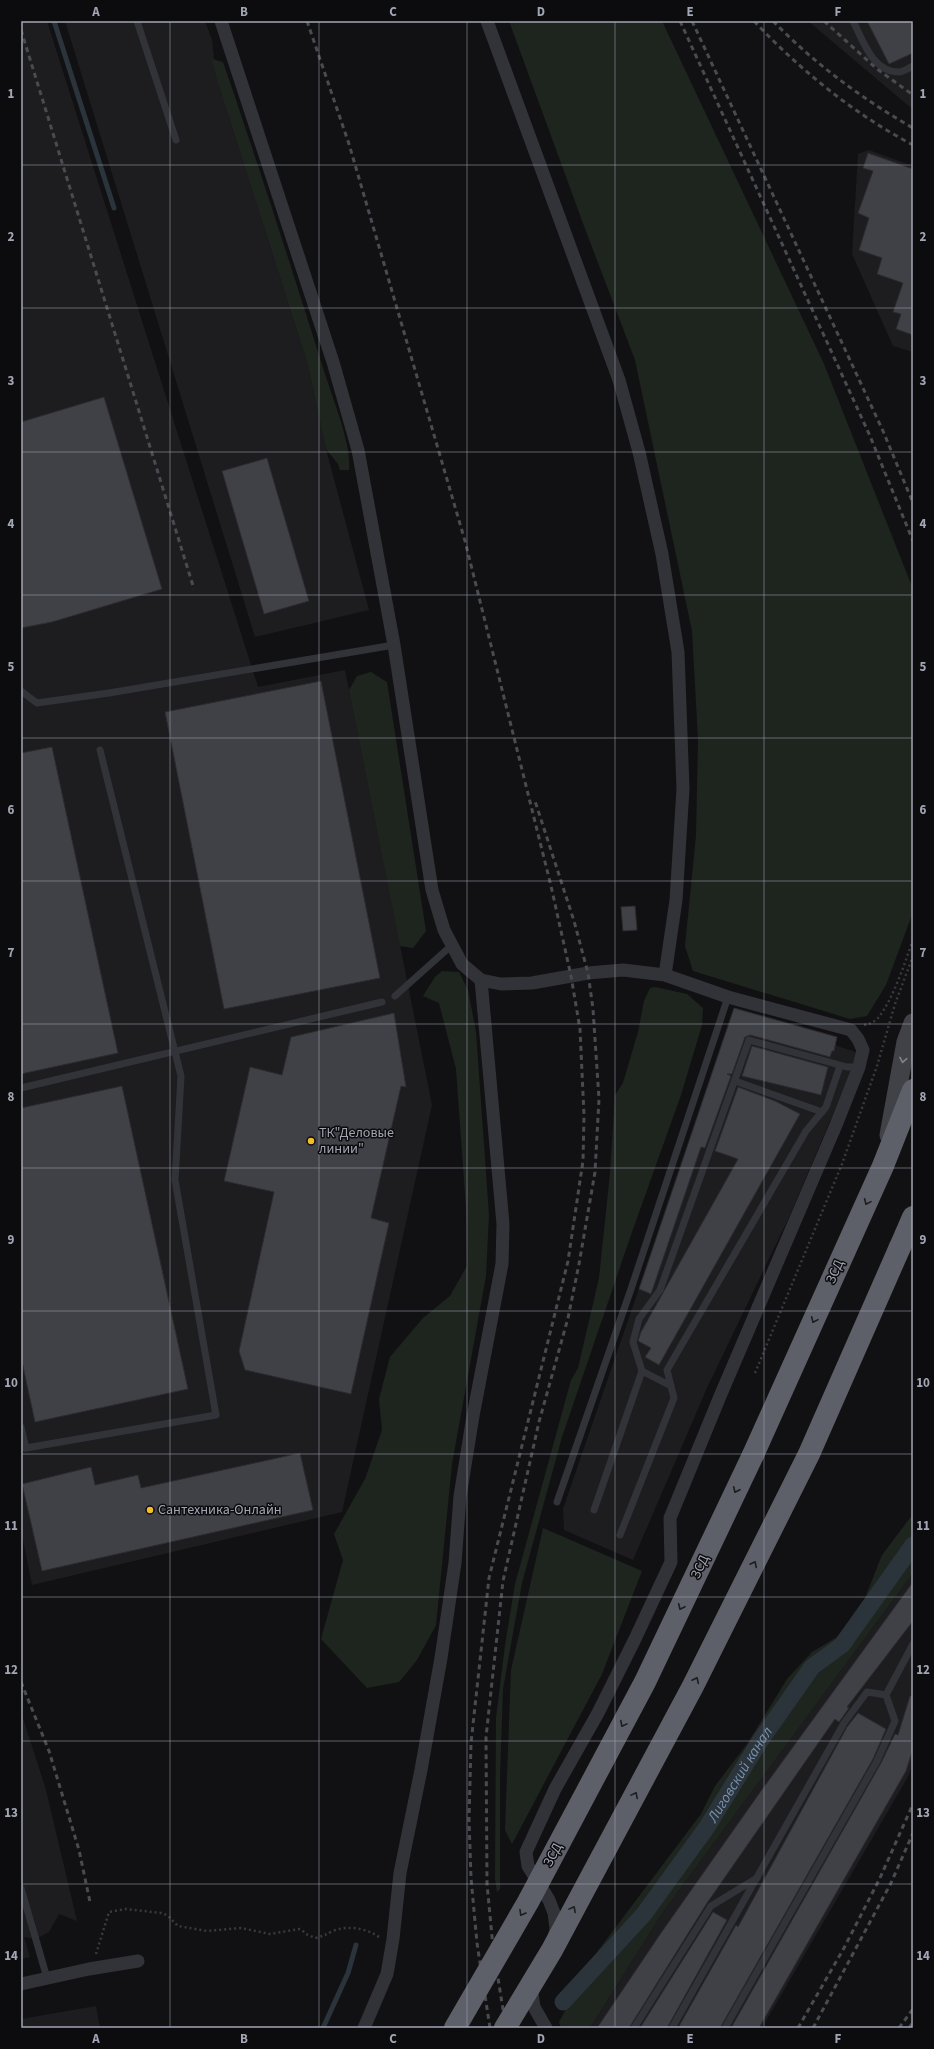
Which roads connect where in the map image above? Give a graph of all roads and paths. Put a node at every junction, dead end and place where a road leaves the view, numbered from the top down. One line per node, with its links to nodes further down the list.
1 (137, 21): 6 (lane)
2 (220, 21): 7 (street)
3 (487, 21): 13 (street)
4 (853, 21): 5 (lane)
5 (913, 66)
6 (176, 140)
7 (394, 646): 8 (lane); 11 (street)
8 (21, 691)
9 (100, 750): 20 (lane)
10 (913, 940): 19 (path)
11 (452, 945): 14 (street); 15 (lane)
12 (913, 956): 30 (path)
13 (665, 975): 14 (street); 16 (street)
14 (481, 980): 41 (street)
15 (395, 996)
16 (728, 997): 19 (street); 34 (lane)
17 (382, 1002): 20 (lane)
18 (913, 1023): 27 (main road, one-way to 27)
19 (851, 1030): 22 (street)
20 (175, 1052): 24 (lane); 33 (lane)
21 (840, 1066): 22 (lane); 23 (lane); 26 (lane)
22 (859, 1067): 49 (street)
23 (735, 1081): 26 (lane); 29 (lane)
24 (21, 1088)
25 (913, 1090): 27 (highway, ЗСД)
26 (822, 1112): 31 (lane)
27 (883, 1166): 47 (highway, ЗСД, one-way to 47, bridge)
28 (913, 1217): 48 (highway, one-way to 28, bridge)
29 (642, 1371): 31 (lane); 35 (lane)
30 (755, 1373)
31 (671, 1386): 36 (lane)
32 (21, 1427): 33 (lane)
33 (23, 1448)
34 (557, 1502)
35 (594, 1510)
36 (620, 1535)
37 (913, 1644): 38 (lane)
38 (886, 1695): 39 (lane); 52 (lane)
39 (758, 1877): 50 (lane); 51 (lane)
40 (21, 1888): 44 (lane)
41 (393, 1939): 43 (path); 46 (street)
42 (138, 1961): 43 (street)
43 (89, 1969): 44 (street)
44 (47, 1978): 45 (street)
45 (21, 1984)
46 (364, 2028)
47 (455, 2028)
48 (505, 2028)
49 (546, 2028)
50 (634, 2028)
51 (672, 2028)
52 (725, 2028)

